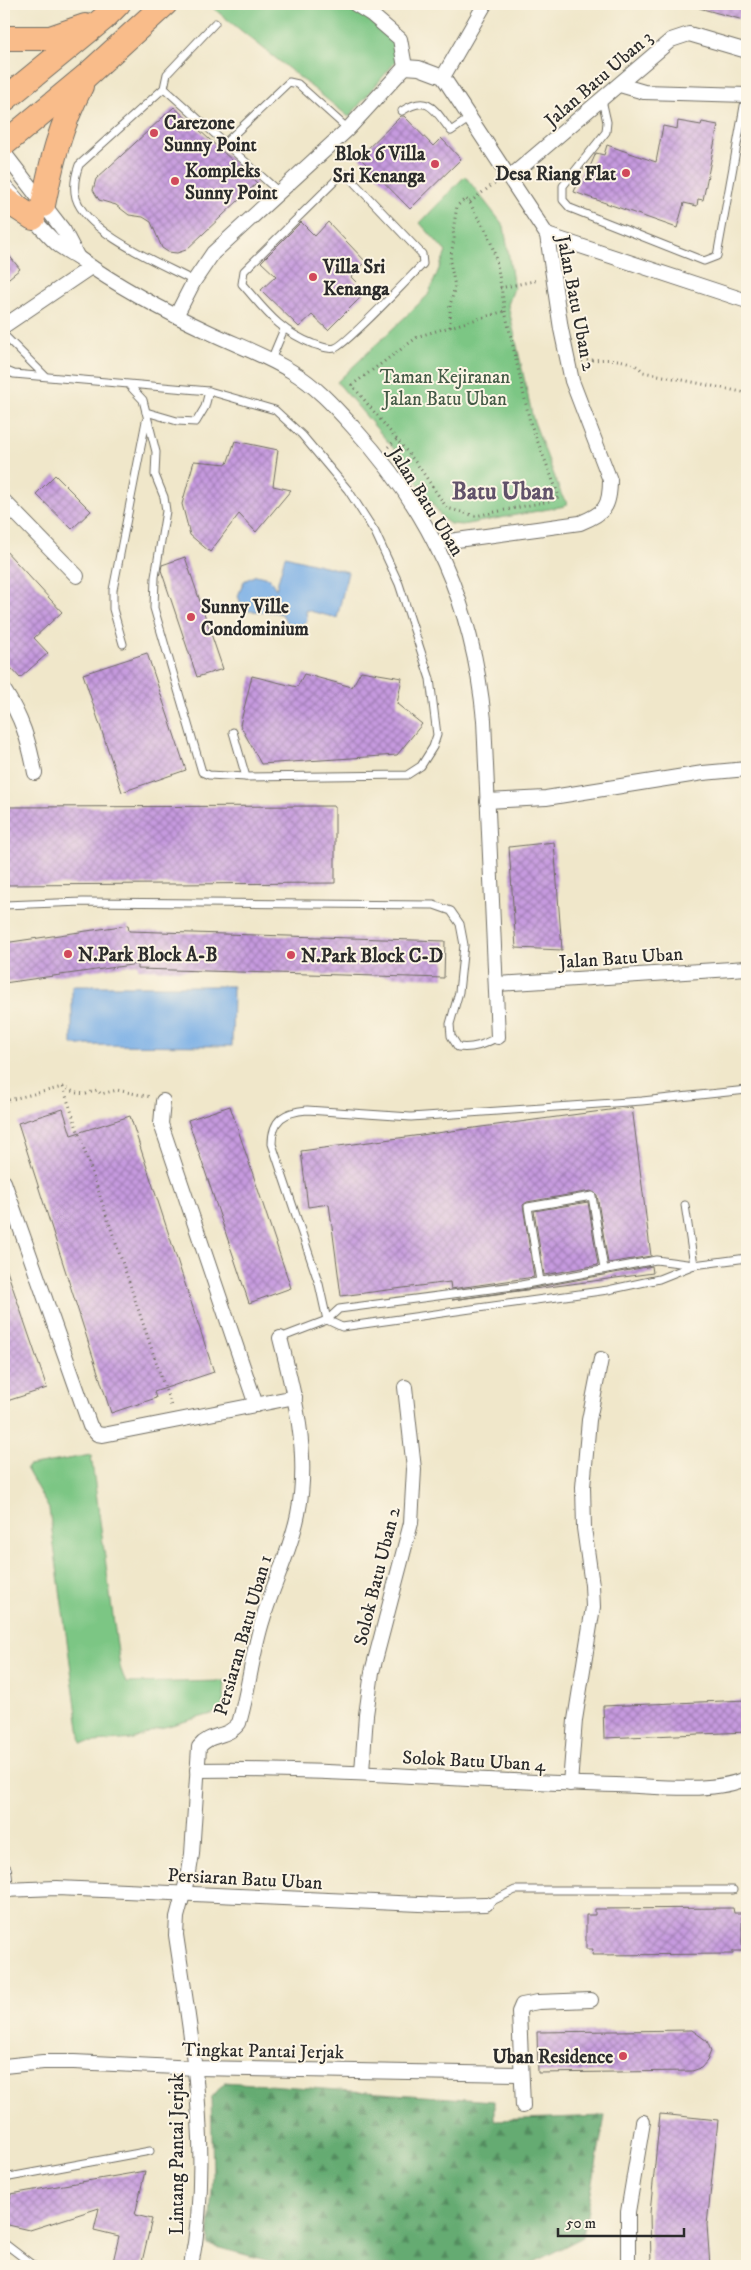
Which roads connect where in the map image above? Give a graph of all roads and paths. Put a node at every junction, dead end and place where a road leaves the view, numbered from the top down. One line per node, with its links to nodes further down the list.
1 (165, 4): 9 (highway)
2 (355, 4): 8 (street)
3 (483, 5): 10 (street)
4 (110, 11): 6 (highway); 14 (highway)
5 (215, 23): 12 (lane)
6 (4, 38)
7 (747, 51): 11 (street, Jalan Batu Uban 3)
8 (405, 67): 10 (street); 18 (street)
9 (86, 76): 20 (highway); 28 (highway)
10 (443, 77): 17 (street, Jalan Batu Uban 2)
11 (620, 85): 13 (street); 15 (street, Jalan Batu Uban 3)
12 (164, 88): 19 (lane); 31 (lane)
13 (747, 95): 15 (lane)
14 (4, 100)
15 (602, 100): 22 (street, Jalan Batu Uban 3)
16 (402, 111): 17 (lane)
17 (470, 118): 22 (street, Jalan Batu Uban 2)
18 (348, 130): 19 (lane); 25 (street)
19 (226, 142): 25 (lane)
20 (4, 144)
21 (4, 153): 28 (street, Jalan Batu Uban)
22 (510, 178): 29 (street, Jalan Batu Uban 2)
23 (4, 184): 28 (street, Jalan Batu Uban)
24 (494, 185): 27 (path)
25 (281, 193): 31 (street)
26 (4, 199): 28 (highway)
27 (470, 202): 33 (path); 38 (path)
28 (38, 211): 30 (street, Jalan Batu Uban)
29 (547, 235): 34 (street); 42 (street, Jalan Batu Uban 2)
30 (91, 267): 36 (street, Jalan Batu Uban); 37 (street)
31 (194, 280): 36 (street)
32 (541, 280): 33 (path)
33 (500, 288): 35 (path)
34 (747, 301)
35 (505, 311): 38 (path); 38 (path)
36 (176, 316): 41 (street, Jalan Batu Uban)
37 (4, 326)
38 (450, 327)
39 (284, 329): 39 (lane); 41 (lane)
40 (4, 335): 44 (lane)
41 (271, 361): 50 (street, Jalan Batu Uban)
42 (568, 363): 47 (path); 50 (street, Jalan Batu Uban 2)
43 (4, 370): 44 (lane)
44 (44, 375): 45 (lane)
45 (130, 385): 46 (lane); 48 (lane)
46 (209, 391): 48 (lane); 57 (lane)
47 (747, 393)
48 (146, 415): 52 (lane); 57 (lane)
49 (4, 500): 51 (street)
50 (435, 543): 58 (street, Jalan Batu Uban)
51 (77, 576)
52 (123, 644)
53 (4, 690): 56 (street)
54 (233, 732): 57 (lane)
55 (747, 769): 58 (street)
56 (35, 773)
57 (246, 776)
58 (487, 801): 61 (street, Jalan Batu Uban)
59 (4, 905): 62 (lane)
60 (747, 968): 61 (street, Jalan Batu Uban)
61 (497, 984): 62 (street, Jalan Batu Uban)
62 (498, 1037)
63 (63, 1087): 65 (path); 66 (path); 79 (path)
64 (747, 1090): 73 (lane)
65 (4, 1101)
66 (163, 1101): 78 (street)
67 (4, 1182): 79 (street)
68 (685, 1205): 70 (lane)
69 (747, 1258): 70 (lane)
70 (694, 1265): 71 (lane); 73 (lane)
71 (604, 1269): 72 (lane); 72 (lane)
72 (540, 1281): 73 (lane)
73 (327, 1320): 74 (lane)
74 (280, 1338): 77 (street, Persiaran Batu Uban 1)
75 (601, 1359): 83 (street)
76 (405, 1387): 81 (street, Solok Batu Uban 2)
77 (295, 1397): 78 (street); 80 (street, Persiaran Batu Uban 1)
78 (256, 1405): 79 (street)
79 (176, 1421)
80 (197, 1770): 81 (street, Solok Batu Uban 4); 87 (street, Persiaran Batu Uban 1)
81 (362, 1772): 83 (street, Solok Batu Uban 4)
82 (747, 1778): 83 (street, Solok Batu Uban 4)
83 (570, 1784)
84 (4, 1870): 85 (street)
85 (5, 1890): 87 (street, Persiaran Batu Uban)
86 (733, 1890): 88 (lane)
87 (184, 1894): 88 (street, Persiaran Batu Uban); 91 (street, Lintang Pantai Jerjak)
88 (486, 1904)
89 (591, 2000): 92 (street)
90 (4, 2066): 91 (street, Tingkat Pantai Jerjak)
91 (196, 2068): 92 (street, Tingkat Pantai Jerjak); 99 (street, Lintang Pantai Jerjak)
92 (521, 2074): 93 (street)
93 (523, 2106)
94 (644, 2122): 100 (street)
95 (150, 2152): 96 (lane)
96 (4, 2178)
97 (4, 2243): 98 (lane)
98 (34, 2266)
99 (191, 2266)
100 (628, 2266)

